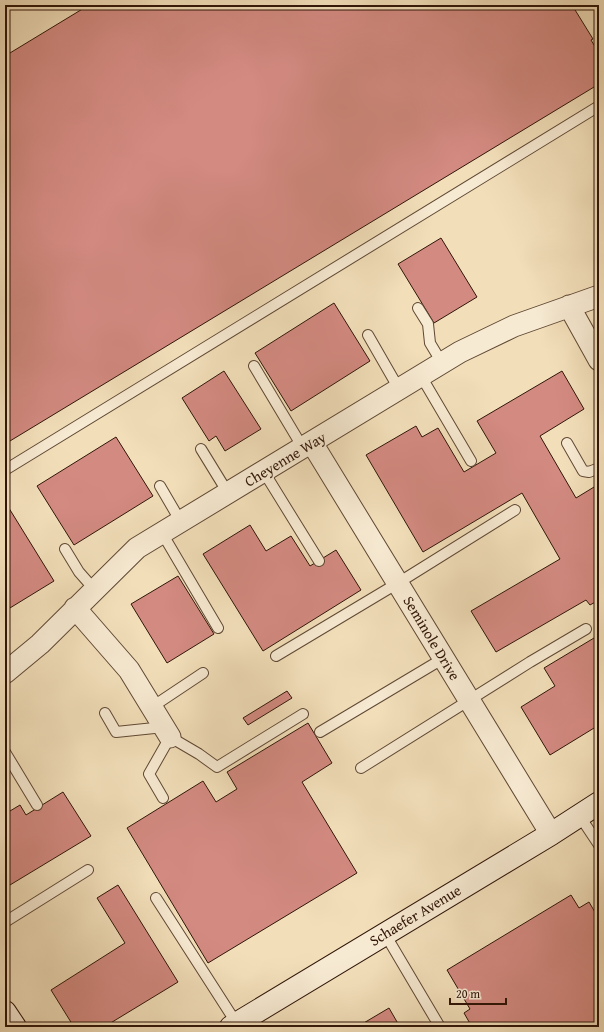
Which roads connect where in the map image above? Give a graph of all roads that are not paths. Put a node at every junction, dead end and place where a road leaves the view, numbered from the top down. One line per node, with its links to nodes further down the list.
1 (599, 106): 16 (lane)
2 (599, 296): 3 (street, Cheyenne Way)
3 (569, 306): 6 (street); 7 (street, Cheyenne Way)
4 (418, 308): 7 (lane)
5 (368, 335): 10 (lane)
6 (599, 360)
7 (442, 363): 9 (street, Cheyenne Way)
8 (254, 366): 12 (lane)
9 (421, 376): 10 (street, Cheyenne Way); 14 (lane)
10 (399, 390): 12 (street, Cheyenne Way)
11 (567, 443): 15 (lane)
12 (308, 446): 17 (street, Cheyenne Way); 25 (street, Seminole Drive)
13 (201, 449): 19 (lane)
14 (471, 461)
15 (599, 468)
16 (5, 470)
17 (264, 472): 19 (street, Cheyenne Way); 24 (lane)
18 (160, 486): 21 (lane)
19 (228, 493): 21 (street, Cheyenne Way)
20 (515, 510): 25 (lane)
21 (181, 522): 22 (street, Cheyenne Way)
22 (162, 533): 26 (street, Cheyenne Way); 28 (lane)
23 (65, 549): 26 (lane)
24 (319, 561)
25 (398, 583): 30 (lane); 31 (street, Seminole Drive)
26 (94, 589): 27 (street, Cheyenne Way)
27 (76, 608): 32 (street, Cheyenne Way); 35 (street)
28 (218, 628)
29 (586, 629): 34 (lane)
30 (276, 656)
31 (444, 658): 34 (street, Seminole Drive); 39 (lane)
32 (7, 666)
33 (203, 673): 35 (lane)
34 (470, 700): 41 (lane); 46 (street, Seminole Drive)
35 (152, 707): 38 (street)
36 (104, 713): 38 (lane)
37 (303, 714): 38 (lane)
38 (167, 732): 42 (lane)
39 (320, 732)
40 (5, 752): 44 (lane)
41 (361, 768)
42 (163, 798)
43 (599, 803): 45 (street, Schaefer Avenue)
44 (37, 805)
45 (580, 816): 46 (street, Schaefer Avenue); 47 (lane)
46 (551, 834): 51 (street, Schaefer Avenue)
47 (599, 845)
48 (88, 870): 50 (lane)
49 (156, 898): 53 (lane)
50 (5, 922)
51 (385, 934): 53 (street, Schaefer Avenue); 55 (lane)
52 (5, 1012): 54 (street)
53 (234, 1025)
54 (15, 1027)
55 (440, 1027)

